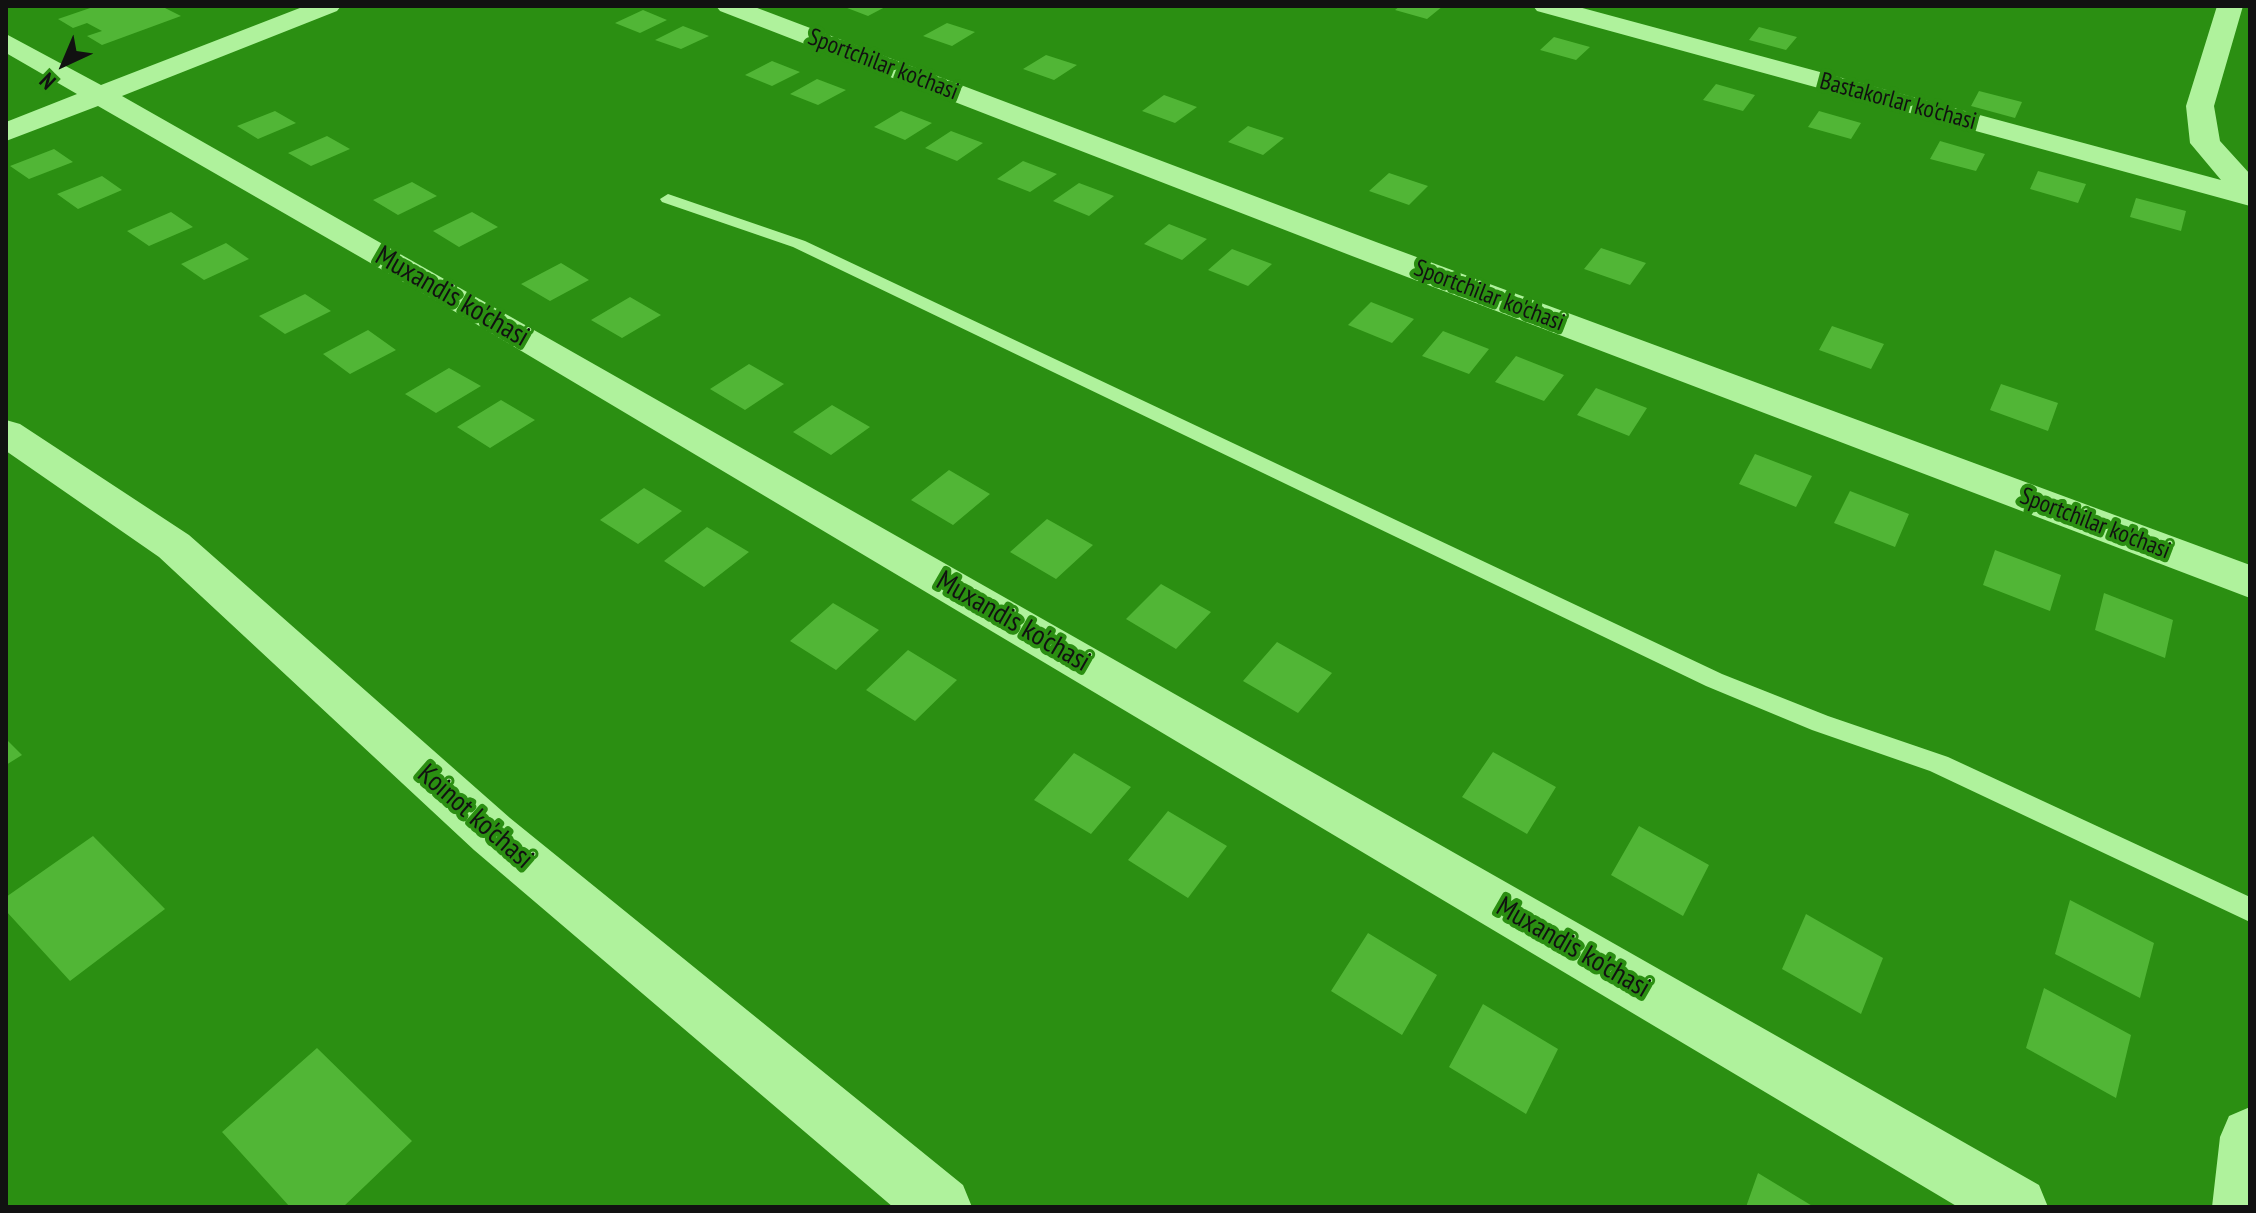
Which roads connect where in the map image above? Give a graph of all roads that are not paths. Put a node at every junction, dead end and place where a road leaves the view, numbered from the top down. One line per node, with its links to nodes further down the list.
1 (328, 6): 6 (street)
2 (729, 6): 11 (street, Sportchilar ko'chasi)
3 (1546, 6): 8 (street, Bastakorlar ko'chasi)
4 (2230, 6): 8 (street)
5 (6, 42): 6 (street, Muxandis ko'chasi)
6 (99, 95): 7 (street); 15 (street, Muxandis ko'chasi)
7 (6, 132)
8 (2250, 195)
9 (668, 199): 12 (lane)
10 (6, 433): 14 (street, Koinot ko'chasi)
11 (2250, 582)
12 (2250, 910)
13 (2250, 1137): 16 (street)
14 (941, 1207)
15 (2017, 1207)
16 (2243, 1207)

